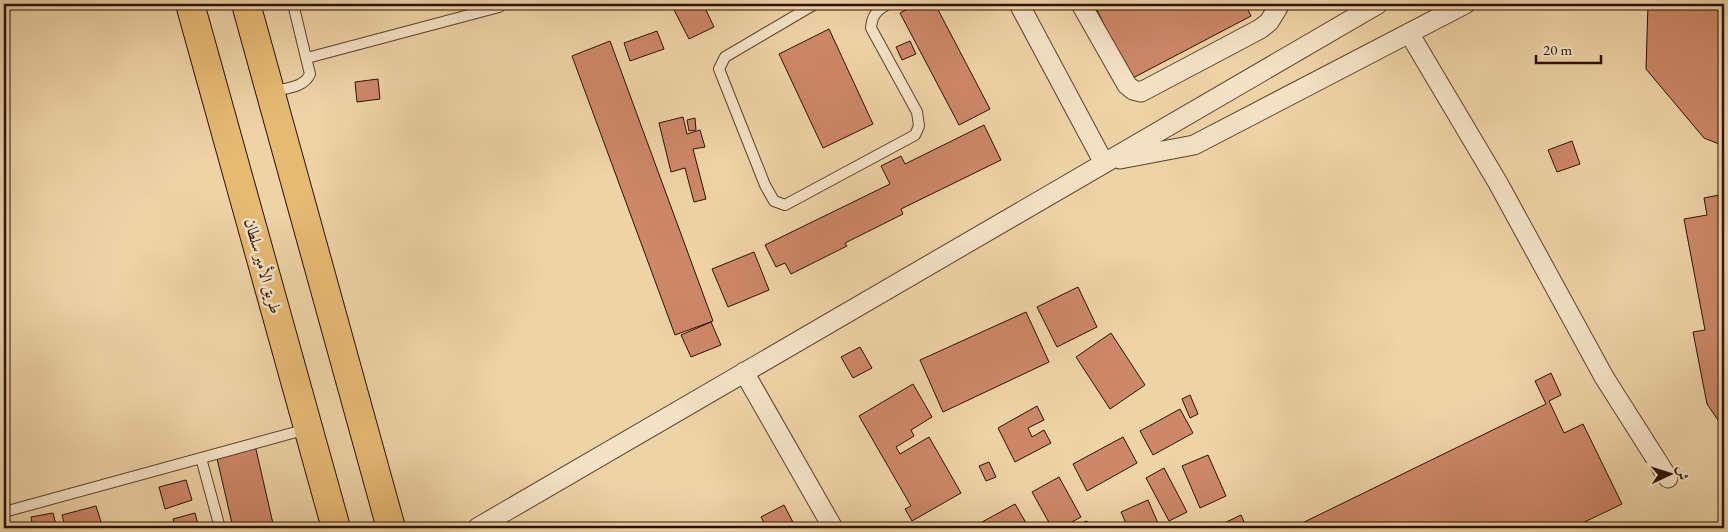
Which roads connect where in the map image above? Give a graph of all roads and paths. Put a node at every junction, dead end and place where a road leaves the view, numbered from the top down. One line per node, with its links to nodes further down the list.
1 (190, 4): 18 (main road, طريق الأمير سلطان)
2 (246, 4): 15 (main road)
3 (503, 4): 14 (lane)
4 (815, 4): 12 (lane)
5 (888, 4): 12 (lane)
6 (1019, 4): 16 (street)
7 (1081, 4): 11 (street)
8 (1378, 4): 16 (street)
9 (1465, 4): 13 (street)
10 (297, 5): 14 (lane)
11 (1277, 5)
12 (877, 6)
13 (1409, 33): 16 (street); 20 (street)
14 (307, 58): 15 (lane)
15 (270, 92): 24 (main road)
16 (1104, 163): 17 (street)
17 (744, 372): 25 (street); 26 (street)
18 (308, 429): 19 (lane); 23 (main road, طريق الأمير سلطان)
19 (201, 458): 21 (lane); 22 (lane)
20 (1668, 478)
21 (4, 512)
22 (220, 528)
23 (336, 528)
24 (390, 528)
25 (478, 528)
26 (833, 528)

